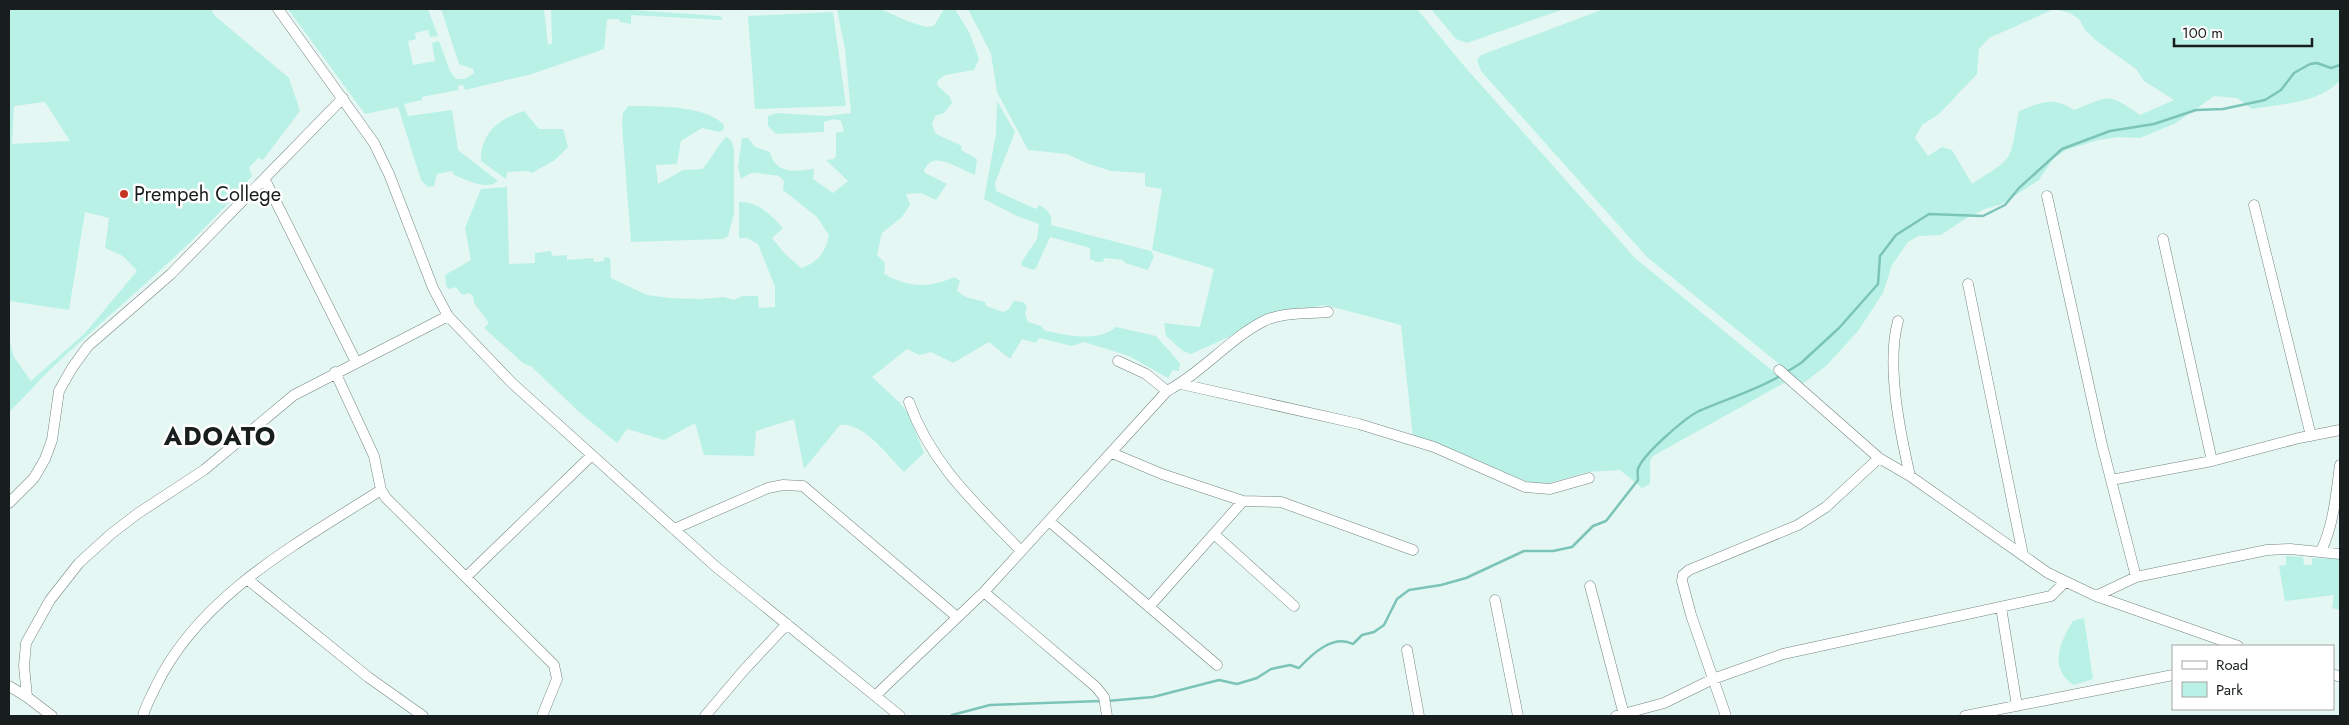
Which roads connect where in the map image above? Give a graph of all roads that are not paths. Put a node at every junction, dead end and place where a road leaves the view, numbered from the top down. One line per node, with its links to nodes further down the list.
1 (278, 9): 2 (street)
2 (342, 98): 3 (street); 9 (street)
3 (265, 180): 12 (street); 30 (street)
4 (2047, 196): 27 (street)
5 (2254, 205): 19 (street)
6 (2162, 238): 23 (street)
7 (1968, 284): 38 (street)
8 (1328, 312): 15 (street)
9 (448, 316): 12 (street); 21 (street)
10 (1898, 321): 25 (street)
11 (1118, 361): 16 (street)
12 (356, 362): 14 (street)
13 (1779, 370): 22 (street)
14 (335, 372): 28 (street); 59 (street)
15 (1180, 384): 16 (street); 26 (street)
16 (1167, 391): 20 (street)
17 (909, 402): 35 (street)
18 (2340, 430): 19 (street)
19 (2311, 436): 23 (street)
20 (1112, 453): 29 (street); 31 (street)
21 (591, 456): 32 (street); 39 (street)
22 (1880, 458): 25 (street); 56 (street)
23 (2212, 461): 27 (street)
24 (2340, 465): 36 (street)
25 (1910, 476): 38 (street)
26 (1589, 478)
27 (2111, 480): 40 (street)
28 (381, 490): 39 (street); 41 (street)
29 (1243, 502): 33 (street); 34 (street)
30 (9, 503)
31 (1049, 521): 35 (street); 49 (street)
32 (674, 529): 50 (street); 51 (street)
33 (1214, 534): 47 (street); 49 (street)
34 (1413, 550)
35 (1021, 551): 44 (street)
36 (2321, 551): 37 (street); 40 (street)
37 (2340, 554)
38 (2023, 555): 42 (street)
39 (466, 577): 64 (street)
40 (2136, 577): 45 (street)
41 (247, 579): 62 (street); 63 (street)
42 (2065, 582): 45 (street); 48 (street)
43 (1590, 586): 70 (street)
44 (984, 592): 50 (street); 67 (street)
45 (2096, 596): 52 (street)
46 (1495, 600): 69 (street)
47 (1294, 606)
48 (2001, 606): 56 (street); 60 (street)
49 (1149, 607): 54 (street)
50 (957, 617): 58 (street)
51 (787, 624): 58 (street); 65 (street)
52 (2235, 645)
53 (1407, 650): 68 (street)
54 (1217, 666)
55 (2172, 675): 60 (street)
56 (1713, 679): 70 (street); 71 (street)
57 (9, 686): 59 (street)
58 (876, 695): 66 (street)
59 (27, 697): 61 (street)
60 (2017, 706): 72 (street)
61 (52, 716)
62 (143, 716)
63 (423, 716)
64 (542, 716)
65 (705, 716)
66 (900, 716)
67 (1107, 716)
68 (1418, 716)
69 (1518, 716)
70 (1620, 716)
71 (1726, 716)
72 (1965, 716)

